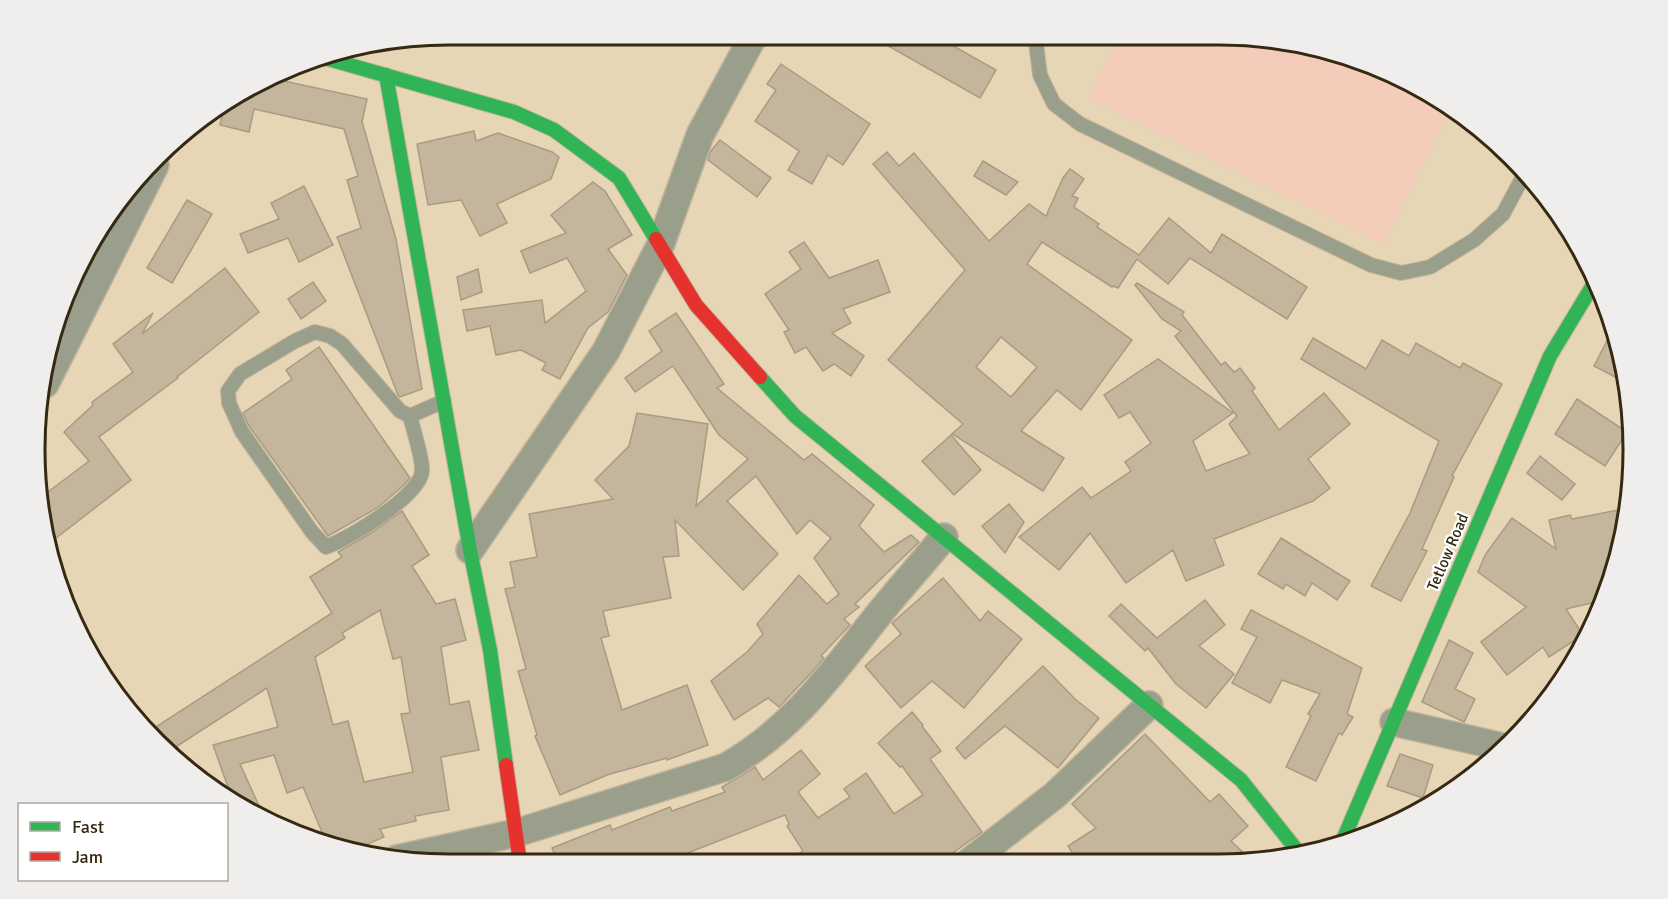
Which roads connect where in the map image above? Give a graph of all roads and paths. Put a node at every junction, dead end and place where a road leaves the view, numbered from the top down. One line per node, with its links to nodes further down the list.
1 (749, 45): 7 (street)
2 (1036, 45): 6 (lane)
3 (337, 61): 4 (street)
4 (386, 75): 7 (street); 10 (street)
5 (147, 181): 9 (street)
6 (1521, 181)
7 (660, 246): 12 (street); 13 (street)
8 (1590, 290): 15 (street, Tetlow Road)
9 (54, 366)
10 (444, 400): 11 (lane); 13 (street)
11 (410, 416): 11 (lane)
12 (944, 537): 14 (street); 17 (street)
13 (470, 550): 17 (street)
14 (1149, 705): 19 (street); 22 (street)
15 (1394, 722): 16 (street); 18 (street, Tetlow Road)
16 (1495, 745)
17 (516, 833): 20 (street); 21 (street)
18 (1345, 834)
19 (1294, 847)
20 (424, 853)
21 (519, 854)
22 (979, 854)

